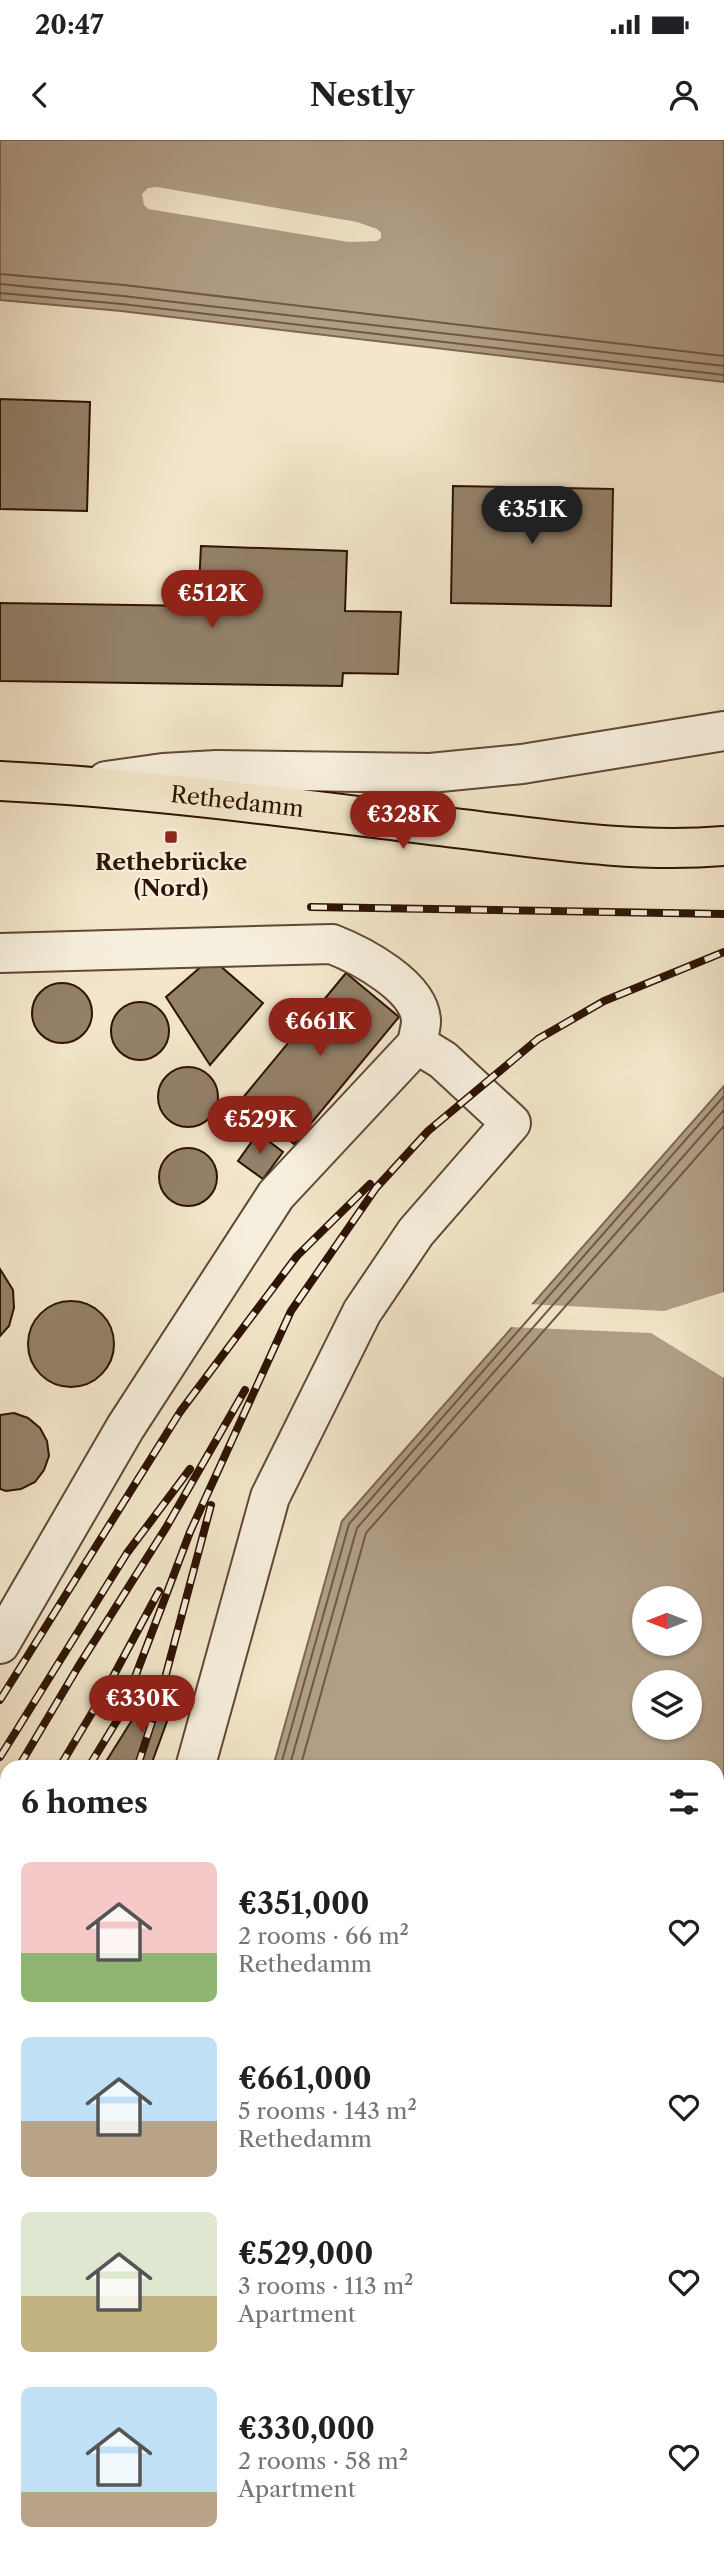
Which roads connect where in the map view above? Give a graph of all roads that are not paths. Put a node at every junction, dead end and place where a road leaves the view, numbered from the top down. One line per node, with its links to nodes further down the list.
1 (724, 731): 3 (lane)
2 (0, 781): 3 (main road, Rethedamm)
3 (83, 785): 4 (main road, Rethedamm)
4 (724, 846)
5 (0, 953): 6 (lane)
6 (417, 1044): 7 (lane); 8 (lane)
7 (0, 1644)
8 (197, 1760)

